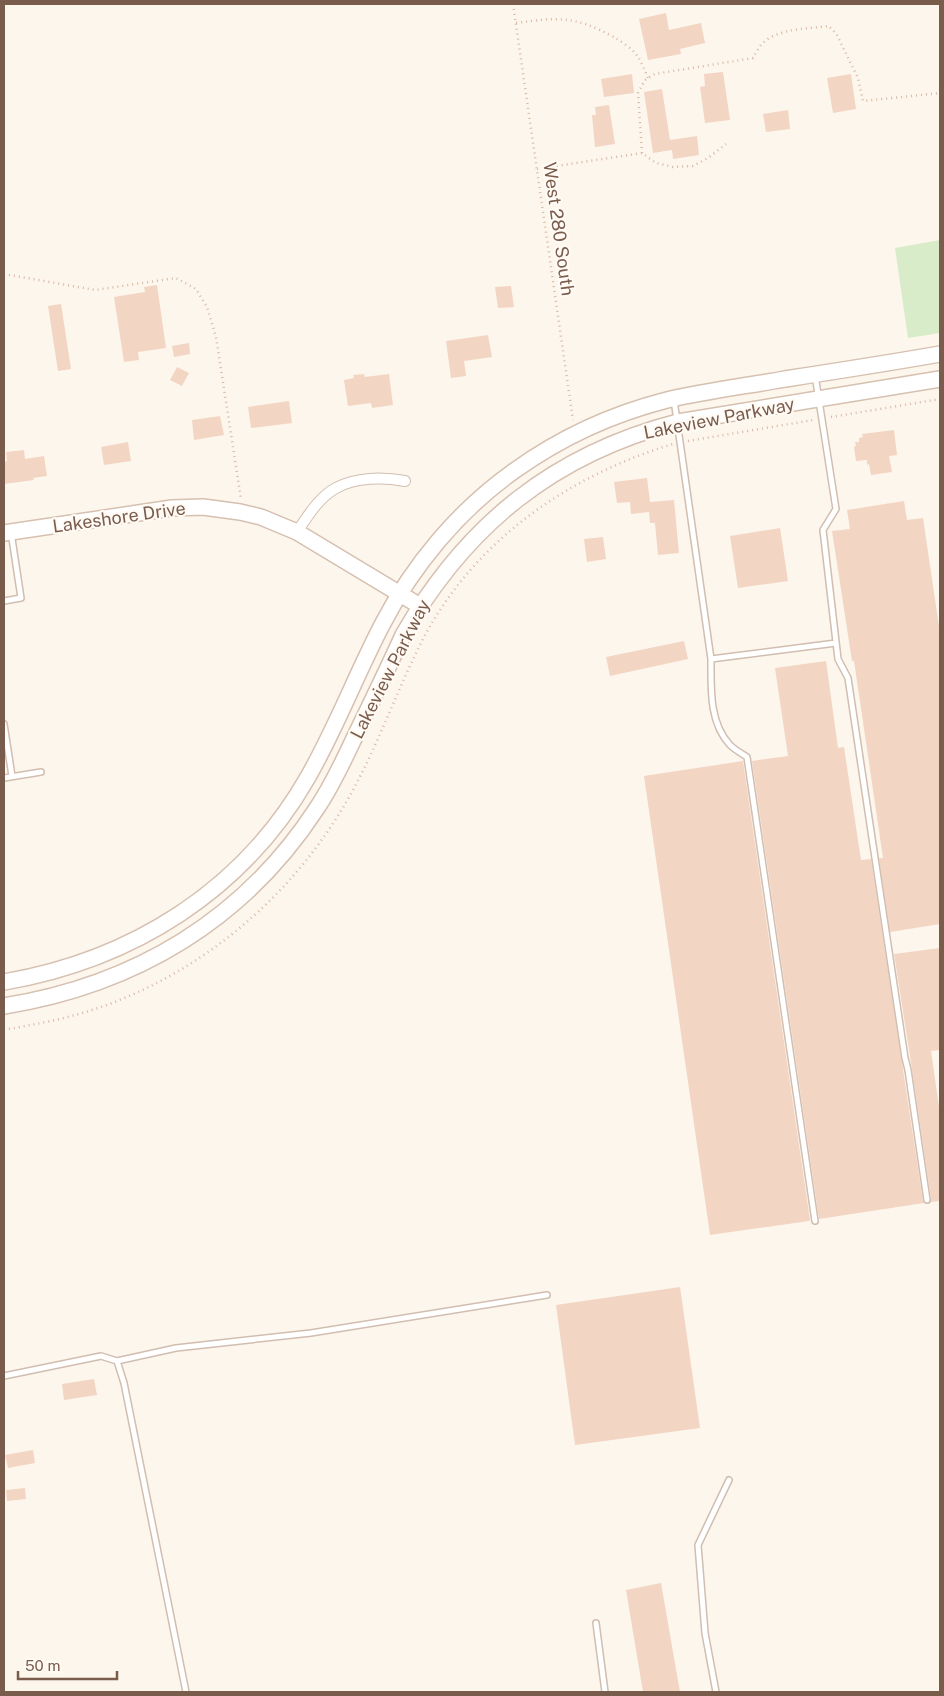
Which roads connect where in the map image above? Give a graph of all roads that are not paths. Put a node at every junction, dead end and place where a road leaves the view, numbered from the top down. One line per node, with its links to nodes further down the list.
1 (940, 354): 2 (main road, Lakeview Parkway)
2 (815, 374): 4 (main road, Lakeview Parkway); 5 (lane)
3 (940, 379): 5 (main road, Lakeview Parkway)
4 (674, 398): 6 (lane); 10 (main road, Lakeview Parkway)
5 (818, 399): 6 (main road, Lakeview Parkway); 13 (lane)
6 (678, 422): 12 (main road, Lakeview Parkway); 14 (lane)
7 (405, 481): 8 (street)
8 (296, 532): 9 (main road, Lakeshore Drive); 10 (main road, Lakeshore Drive)
9 (8, 533): 11 (lane)
10 (400, 594): 12 (main road, Lakeshore Drive); 19 (main road, Lakeview Parkway)
11 (4, 601)
12 (420, 606): 20 (main road, Lakeview Parkway)
13 (836, 644): 14 (lane); 21 (lane)
14 (712, 659): 22 (lane)
15 (4, 724): 17 (lane)
16 (41, 772): 17 (lane)
17 (12, 776): 18 (lane)
18 (4, 778)
19 (4, 982)
20 (4, 1006)
21 (926, 1200)
22 (814, 1221)
23 (547, 1295): 24 (lane)
24 (117, 1361): 25 (lane); 28 (lane)
25 (4, 1376)
26 (729, 1480): 30 (lane)
27 (596, 1622): 29 (lane)
28 (186, 1692)
29 (605, 1692)
30 (716, 1692)

